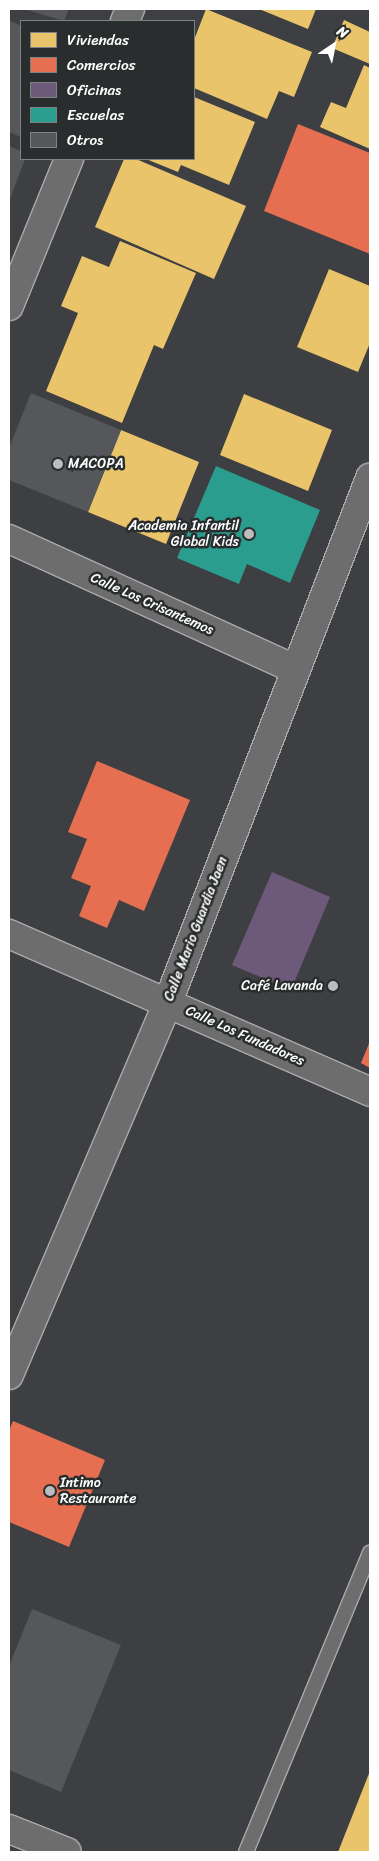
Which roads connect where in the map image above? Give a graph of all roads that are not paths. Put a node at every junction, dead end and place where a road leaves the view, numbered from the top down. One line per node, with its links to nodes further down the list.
1 (69, 160): 2 (street)
2 (9, 306)
3 (370, 478): 5 (street, Calle Mario Guardia Jaen)
4 (9, 539): 5 (street, Calle Los Crisantemos)
5 (294, 669): 7 (street, Calle Mario Guardia Jaen)
6 (9, 934): 7 (street, Calle Los Fundadores)
7 (168, 1002): 8 (street, Calle Los Fundadores); 9 (street, Calle Mario Guardia Jaen)
8 (370, 1092)
9 (9, 1375)
10 (370, 1553): 13 (lane)
11 (9, 1829): 12 (street)
12 (67, 1852)
13 (246, 1852)

